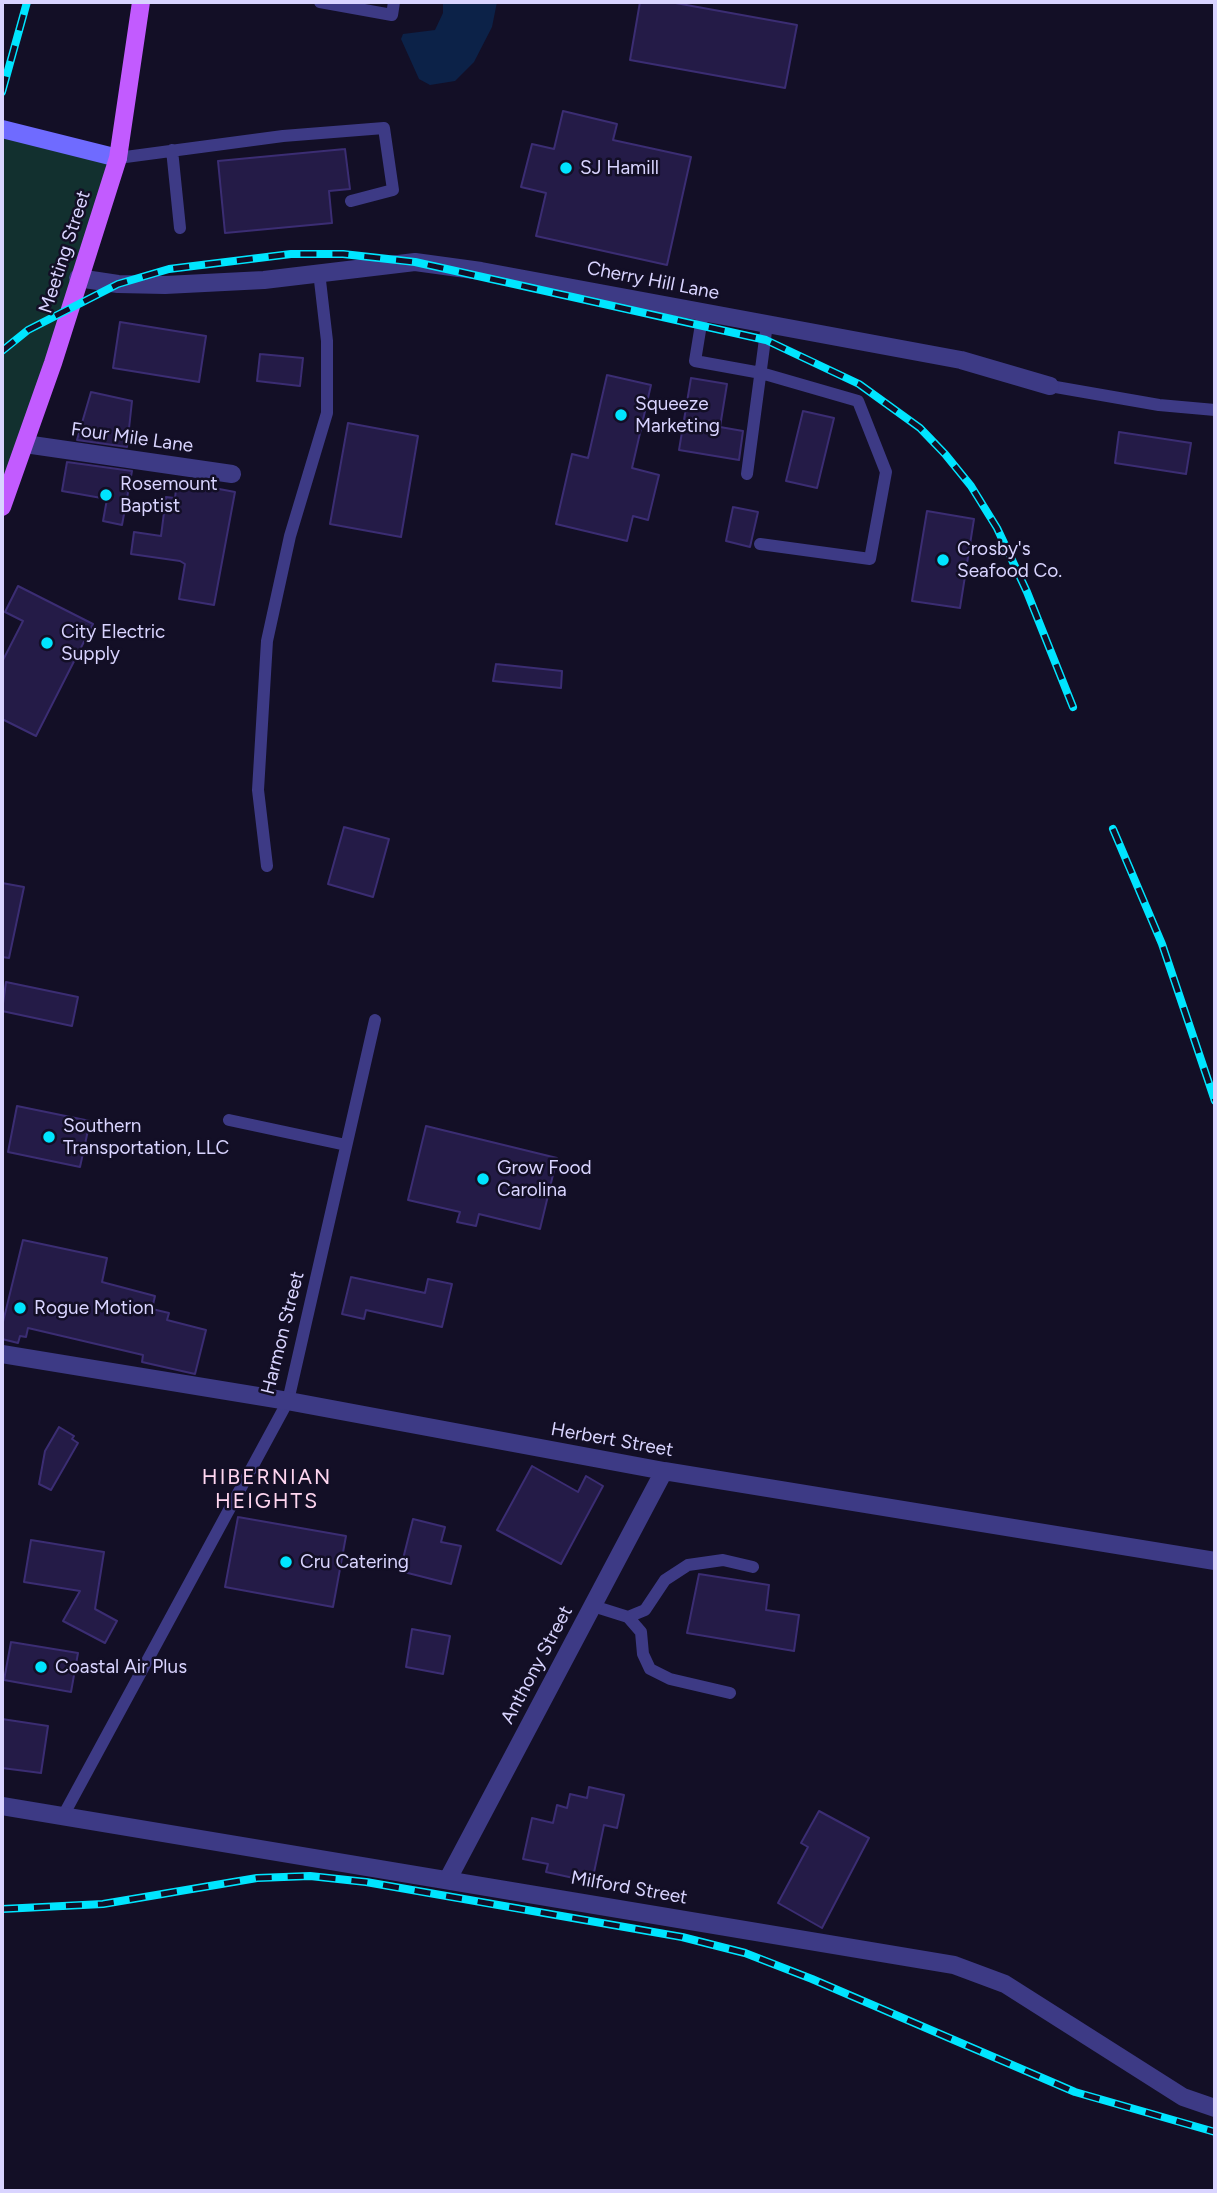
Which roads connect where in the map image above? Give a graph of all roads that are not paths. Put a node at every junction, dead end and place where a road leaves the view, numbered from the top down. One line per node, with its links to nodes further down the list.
1 (141, 2): 6 (main road, Meeting Street)
2 (320, 2): 3 (lane)
3 (394, 2)
4 (2, 129): 6 (street)
5 (172, 150): 6 (lane); 7 (lane); 8 (lane)
6 (118, 158): 10 (main road, Meeting Street)
7 (351, 201)
8 (180, 228)
9 (319, 272): 10 (street, Cherry Hill Lane); 11 (street, Cherry Hill Lane); 21 (lane)
10 (78, 278): 16 (main road, Meeting Street)
11 (704, 312): 12 (street, Cherry Hill Lane); 13 (lane)
12 (767, 324): 13 (lane); 14 (street, Cherry Hill Lane)
13 (761, 373): 18 (lane); 20 (lane)
14 (1050, 386): 15 (lane, Cherry Hill Lane)
15 (1215, 410)
16 (25, 444): 17 (street, Four Mile Lane); 19 (main road, Meeting Street)
17 (232, 474)
18 (747, 474)
19 (2, 507)
20 (760, 544)
21 (267, 866)
22 (375, 1020): 24 (lane, Harmon Street)
23 (229, 1120): 24 (lane)
24 (346, 1145): 26 (lane, Harmon Street)
25 (2, 1354): 26 (street, Herbert Street)
26 (288, 1401): 27 (street, Herbert Street); 34 (lane, Harmon Street)
27 (664, 1471): 28 (street, Herbert Street); 30 (street, Anthony Street)
28 (1215, 1560)
29 (753, 1567): 31 (lane)
30 (593, 1606): 31 (lane); 35 (street, Anthony Street)
31 (628, 1617): 32 (lane)
32 (730, 1693)
33 (2, 1806): 34 (street, Milford Street)
34 (63, 1816): 35 (street, Milford Street)
35 (448, 1879): 36 (street, Milford Street)
36 (1215, 2108)

